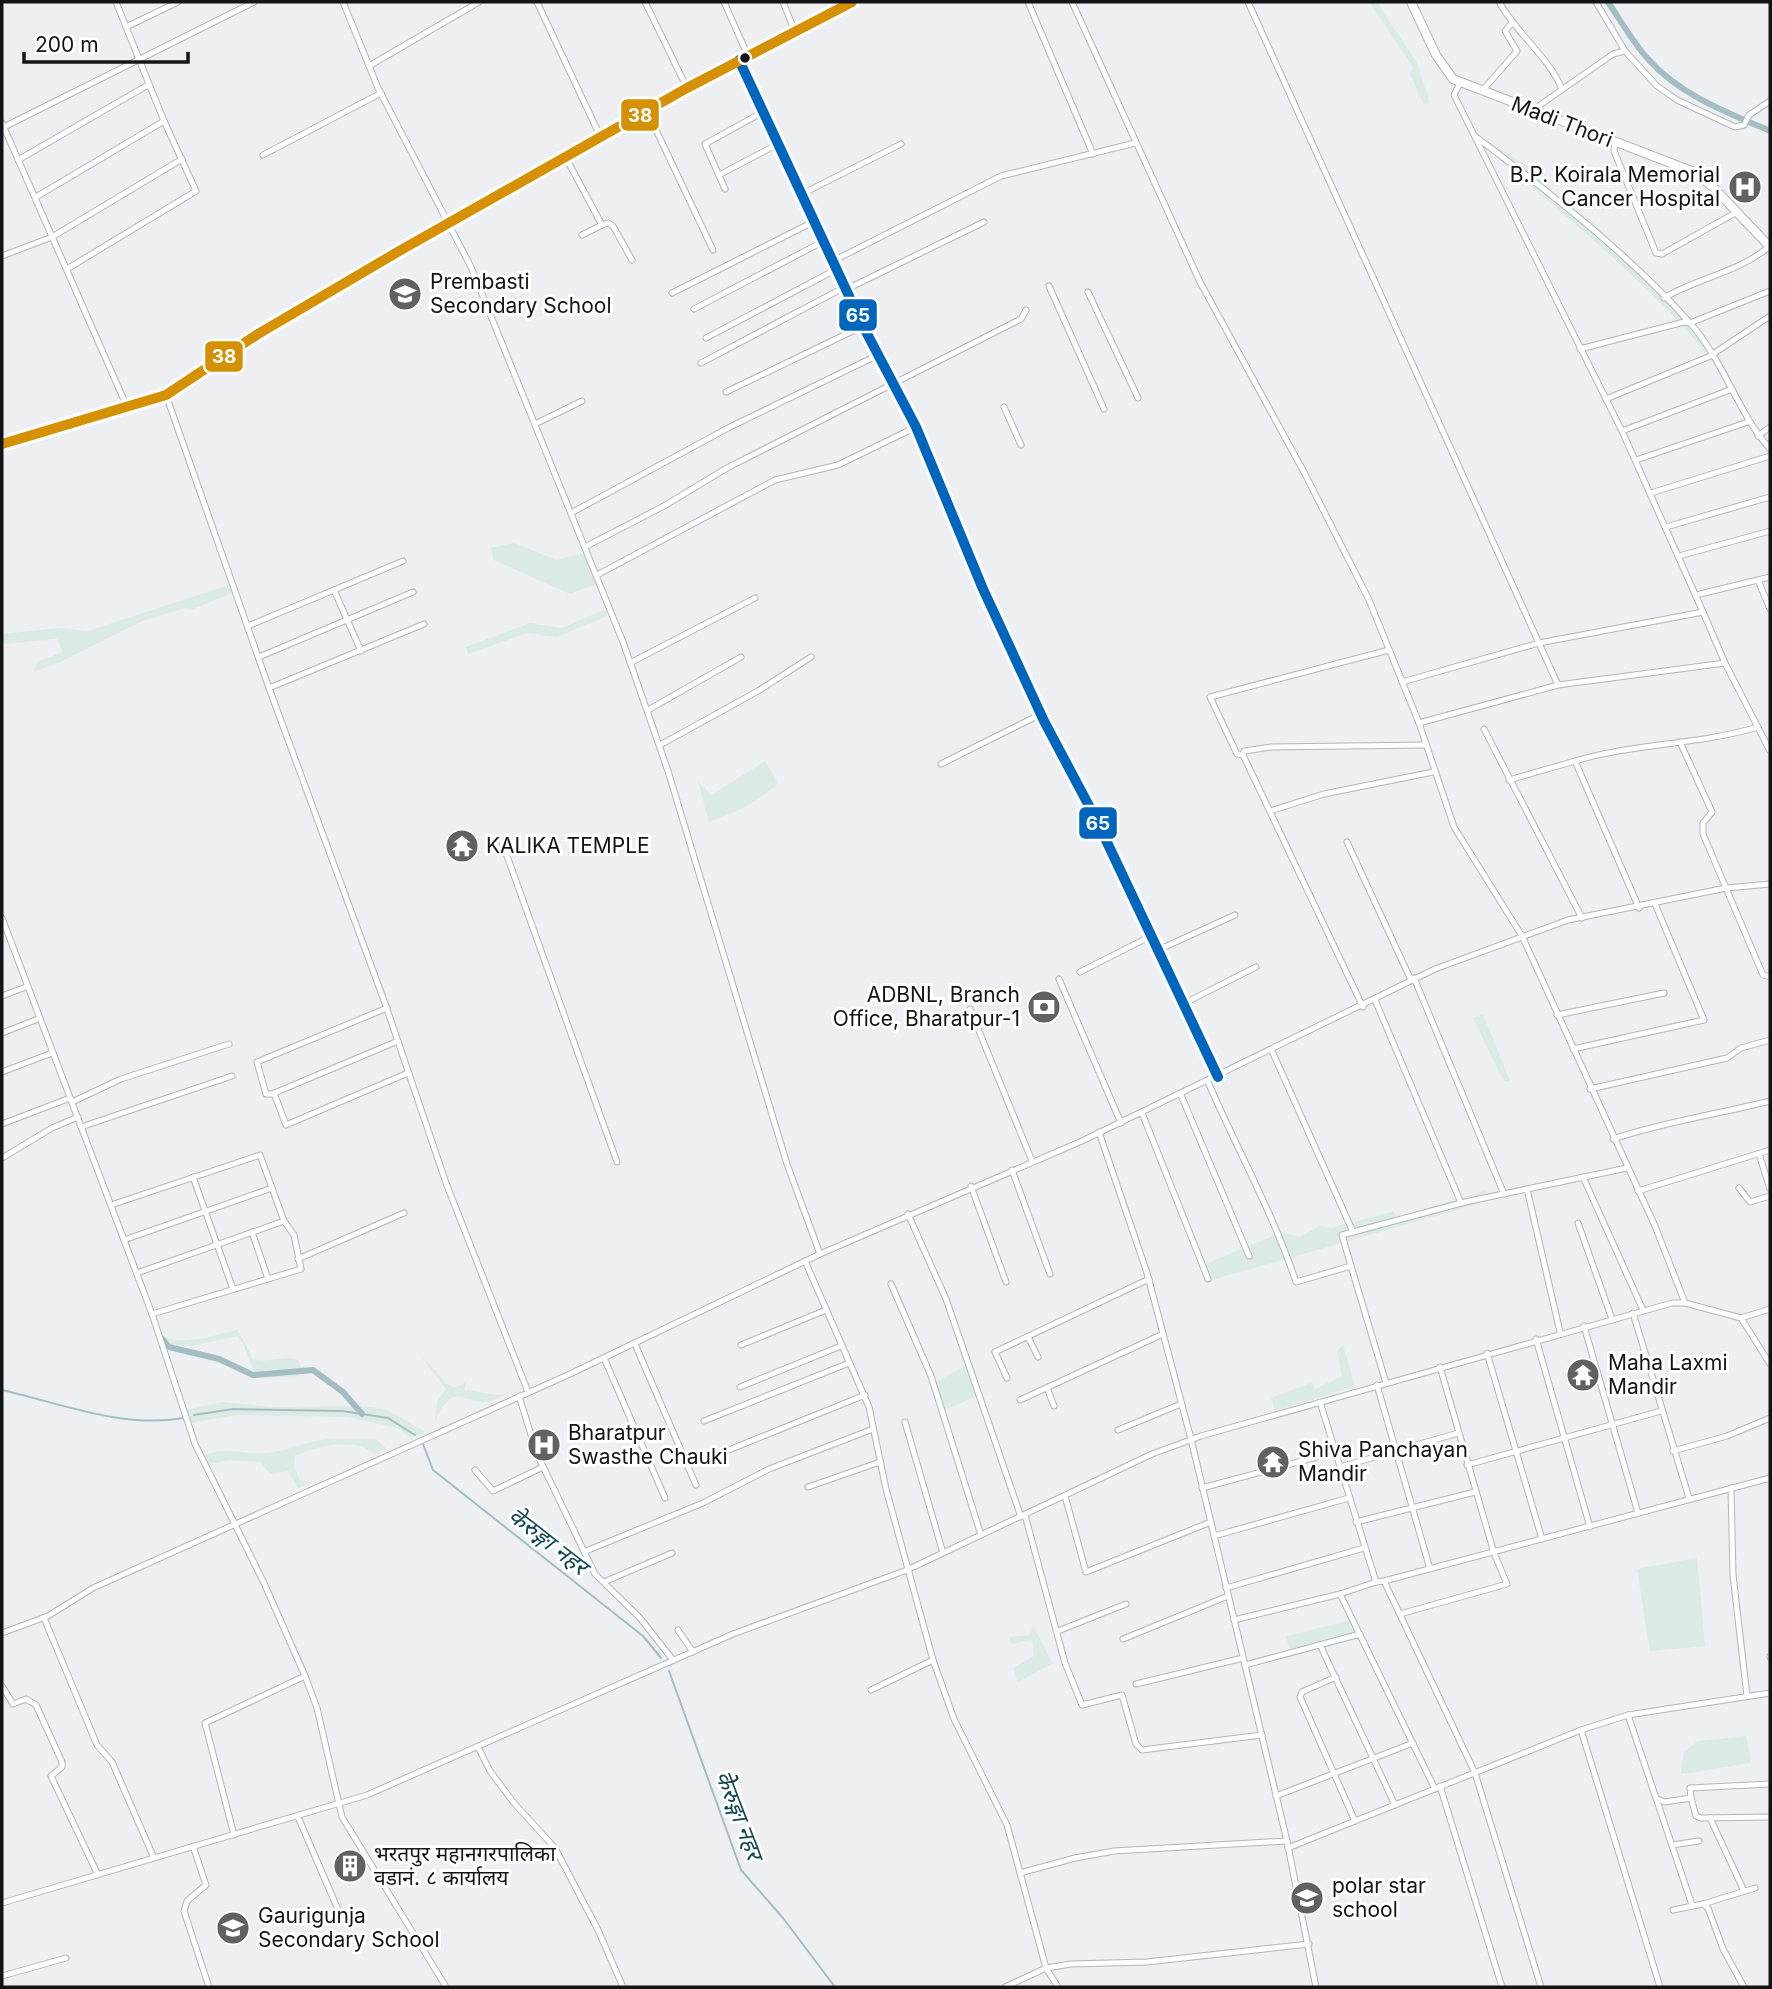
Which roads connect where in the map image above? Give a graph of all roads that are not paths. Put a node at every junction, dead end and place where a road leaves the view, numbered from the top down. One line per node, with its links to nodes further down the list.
1 (116, 2): 18 (street)
2 (178, 2): 18 (street)
3 (254, 2): 22 (street)
4 (343, 2): 24 (street)
5 (479, 2): 24 (street)
6 (537, 2): 39 (street)
7 (645, 2): 27 (street)
8 (724, 2): 21 (street)
9 (783, 2): 19 (street)
10 (1028, 2): 44 (street)
11 (1072, 2): 41 (street)
12 (1248, 2): 125 (street)
13 (1411, 2): 25 (main road)
14 (1499, 2): 17 (street)
15 (1596, 2): 20 (street)
16 (849, 3): 19 (main road)
17 (1512, 23): 28 (street); 29 (street)
18 (126, 27): 22 (street)
19 (795, 32): 21 (main road)
20 (1625, 51): 28 (street); 31 (street)
21 (748, 56): 23 (main road)
22 (138, 59): 26 (street); 36 (street)
23 (739, 60): 27 (main road); 33 (street)
24 (369, 65): 30 (street)
25 (1460, 83): 29 (main road, Madi Thori); 38 (street)
26 (148, 85): 35 (street); 48 (street)
27 (687, 88): 32 (main road)
28 (1562, 89): 34 (street)
29 (1482, 91): 34 (main road, Madi Thori)
30 (381, 93): 45 (street); 56 (street)
31 (1770, 101)
32 (647, 111): 39 (main road); 62 (street)
33 (763, 112): 42 (street); 49 (street)
34 (1536, 113): 40 (main road, Madi Thori)
35 (164, 121): 47 (street); 52 (street)
36 (3, 125): 37 (street)
37 (4, 135): 48 (street)
38 (1474, 135): 73 (street); 80 (street)
39 (601, 138): 46 (main road)
40 (1615, 142): 53 (main road, Madi Thori); 53 (street)
41 (1135, 143): 44 (street); 126 (street)
42 (778, 144): 49 (street); 51 (street)
43 (901, 144): 51 (street)
44 (1093, 154): 65 (street)
45 (263, 155)
46 (566, 158): 56 (main road); 57 (street)
47 (182, 159): 59 (street); 66 (street)
48 (18, 160): 52 (street)
49 (719, 175): 50 (street)
50 (725, 189)
51 (802, 194): 54 (street)
52 (36, 197): 59 (street)
53 (1737, 212): 61 (main road, Madi Thori)
54 (814, 221): 60 (street); 72 (street)
55 (984, 222): 69 (street)
56 (450, 224): 87 (main road); 95 (street)
57 (602, 225): 58 (street); 64 (street)
58 (582, 235)
59 (52, 237): 63 (street); 66 (street)
60 (824, 241): 65 (street); 74 (street)
61 (1770, 247): 73 (street)
62 (713, 250)
63 (2, 256)
64 (632, 260)
65 (833, 261): 67 (street)
66 (67, 269): 91 (street)
67 (837, 269): 69 (street); 79 (street)
68 (1049, 286): 93 (street)
69 (846, 288): 78 (street); 83 (street)
70 (1770, 291): 77 (street)
71 (1088, 292): 88 (street)
72 (672, 293)
73 (1664, 298): 77 (street)
74 (694, 309)
75 (1026, 310): 84 (street)
76 (1770, 316): 81 (street)
77 (1690, 323): 80 (street); 81 (street)
78 (863, 326): 82 (street); 86 (street)
79 (706, 338)
80 (1580, 349): 89 (street)
81 (1713, 354): 85 (street); 89 (street)
82 (878, 355): 84 (street); 107 (street)
83 (701, 363)
84 (894, 385): 96 (street); 110 (street)
85 (1732, 389): 94 (street); 98 (street)
86 (726, 392)
87 (166, 395): 91 (main road); 124 (street)
88 (1139, 398)
89 (1606, 399): 98 (street)
90 (582, 401): 95 (street)
91 (127, 407): 100 (main road)
92 (1004, 407): 101 (street)
93 (1104, 409)
94 (1748, 422): 99 (street); 104 (street)
95 (535, 424): 107 (street)
96 (916, 427): 113 (street); 137 (street)
97 (1770, 427): 99 (street)
98 (1622, 431): 104 (street)
99 (1758, 436): 102 (street)
100 (2, 444)
101 (1021, 445)
102 (1770, 449)
103 (1770, 456): 105 (street)
104 (1636, 460): 105 (street)
105 (1651, 493): 108 (street)
106 (1770, 497): 108 (street)
107 (571, 513): 110 (street)
108 (1666, 527): 111 (street)
109 (1770, 531): 111 (street)
110 (585, 547): 113 (street)
111 (1679, 556): 118 (street)
112 (403, 561): 116 (street)
113 (597, 575): 131 (street)
114 (1770, 577): 115 (street)
115 (1758, 580): 118 (street); 120 (street)
116 (334, 590): 122 (street); 124 (street)
117 (413, 592): 122 (street)
118 (1696, 595): 121 (street)
119 (755, 598): 131 (street)
120 (1770, 609)
121 (1703, 612): 125 (street); 132 (street)
122 (348, 620): 127 (street); 128 (street)
123 (424, 624): 127 (street)
124 (248, 626): 128 (street)
125 (1539, 643): 133 (street); 134 (street)
126 (1389, 650): 133 (street); 146 (street)
127 (362, 651): 135 (street)
128 (259, 657): 135 (street)
129 (741, 657): 136 (street)
130 (811, 657): 143 (street)
131 (630, 663): 136 (street)
132 (1725, 663): 134 (street); 140 (street)
133 (1402, 682): 138 (street)
134 (1558, 685): 138 (street)
135 (269, 688): 175 (street)
136 (648, 710): 143 (street)
137 (1041, 714): 148 (street); 161 (street)
138 (1419, 723): 144 (street)
139 (1484, 729): 150 (street)
140 (1759, 729): 141 (street); 142 (street); 145 (street)
141 (1770, 731)
142 (1680, 742): 147 (street); 155 (street)
143 (660, 745): 231 (street)
144 (1426, 745): 146 (street); 149 (street)
145 (1770, 751)
146 (1243, 755): 151 (street)
147 (1575, 761): 150 (street); 157 (street)
148 (941, 764)
149 (1433, 772): 151 (street); 162 (street)
150 (1509, 780): 160 (street)
151 (1270, 811): 174 (street)
152 (502, 842): 207 (street)
153 (1347, 842): 168 (street)
154 (1770, 884): 155 (street)
155 (1726, 888): 156 (street); 166 (street)
156 (1655, 904): 157 (street); 183 (street)
157 (1639, 908): 160 (street)
158 (1235, 915): 163 (street)
159 (2, 918): 169 (street)
160 (1582, 918): 162 (street)
161 (1152, 936): 163 (street); 165 (street)
162 (1522, 936): 168 (street); 177 (street)
163 (1158, 950): 173 (street)
164 (1256, 967): 173 (street)
165 (1080, 972)
166 (1770, 977)
167 (1059, 979): 198 (street)
168 (1413, 979): 172 (street); 218 (street)
169 (26, 987): 171 (street); 178 (street)
170 (1664, 993): 177 (street)
171 (2, 996)
172 (1375, 1000): 174 (street); 220 (street)
173 (1183, 1004): 189 (street)
174 (1363, 1007): 184 (street)
175 (387, 1008): 181 (street); 192 (street)
176 (970, 1009): 206 (street)
177 (1557, 1014): 183 (street)
178 (38, 1019): 179 (street); 185 (street)
179 (2, 1033)
180 (1770, 1040): 191 (street)
181 (398, 1041): 187 (street); 192 (street)
182 (229, 1044): 194 (street)
183 (1573, 1049): 191 (street)
184 (1272, 1051): 189 (street); 227 (street)
185 (52, 1052): 186 (street); 194 (street)
186 (2, 1072)
187 (408, 1073): 192 (street); 271 (street)
188 (232, 1076): 200 (street)
189 (1219, 1077): 190 (street)
190 (1208, 1082): 193 (street); 235 (street)
191 (1590, 1089): 202 (street)
192 (274, 1093)
193 (1181, 1095): 196 (street); 232 (street)
194 (71, 1100): 197 (street); 199 (street)
195 (1770, 1101): 202 (street)
196 (1142, 1113): 198 (street); 240 (street)
197 (78, 1118): 200 (street); 205 (street)
198 (1121, 1122): 201 (street)
199 (2, 1124)
200 (81, 1127): 221 (street)
201 (1099, 1132): 206 (street); 239 (street)
202 (1613, 1139): 208 (street)
203 (1770, 1150): 204 (street)
204 (1759, 1154): 216 (street); 217 (street)
205 (2, 1158)
206 (1032, 1161): 209 (street)
207 (617, 1163)
208 (1627, 1168): 211 (street); 217 (street)
209 (1012, 1170): 212 (street); 237 (street)
210 (193, 1177): 213 (street); 221 (street); 222 (street)
211 (1583, 1177): 215 (street); 247 (street)
212 (971, 1186): 224 (street); 241 (street)
213 (272, 1188): 222 (street); 225 (street)
214 (1739, 1188): 219 (street)
215 (1527, 1189): 218 (street); 253 (street)
216 (1770, 1189)
217 (1638, 1191): 244 (street)
218 (1504, 1194): 220 (street)
219 (1770, 1196)
220 (1461, 1203): 227 (street)
221 (111, 1205): 229 (street)
222 (206, 1211): 229 (street); 230 (street)
223 (404, 1213): 233 (street)
224 (908, 1214): 231 (street); 310 (street)
225 (284, 1221): 228 (street); 233 (street)
226 (1578, 1223): 250 (street)
227 (1353, 1232): 235 (street)
228 (252, 1233): 230 (street); 238 (street)
229 (124, 1240): 236 (street)
230 (218, 1244): 236 (street); 243 (street)
231 (820, 1254): 234 (street)
232 (1249, 1256)
233 (298, 1259): 238 (street)
234 (805, 1261): 246 (street); 257 (street)
235 (1351, 1266): 267 (street)
236 (137, 1273): 249 (street)
237 (1050, 1274)
238 (268, 1279): 243 (street)
239 (1149, 1279): 254 (street); 255 (street)
240 (1208, 1279)
241 (1006, 1282)
242 (891, 1284): 315 (street)
243 (233, 1289): 249 (street)
244 (1685, 1303): 247 (street); 251 (street)
245 (1770, 1309): 251 (street)
246 (826, 1310): 258 (street); 259 (street)
247 (1643, 1310): 248 (street)
248 (1633, 1313): 250 (street); 278 (street)
249 (152, 1314): 313 (street)
250 (1612, 1318): 252 (street)
251 (1741, 1318): 264 (street)
252 (1584, 1326): 253 (street); 282 (street)
253 (1560, 1332): 256 (street)
254 (1163, 1334): 270 (street); 276 (street)
255 (1028, 1337): 261 (street); 266 (street)
256 (1535, 1339): 260 (street); 286 (street)
257 (635, 1344): 262 (street); 299 (street)
258 (741, 1345)
259 (841, 1346): 263 (street); 269 (street)
260 (1488, 1353): 265 (street); 289 (street)
261 (1038, 1357)
262 (604, 1358): 271 (street); 305 (street)
263 (849, 1363): 272 (street); 280 (street)
264 (1770, 1364)
265 (1440, 1367): 267 (street); 285 (street)
266 (1007, 1378)
267 (1386, 1382): 268 (street)
268 (1377, 1385): 275 (street); 288 (street)
269 (740, 1387)
270 (1047, 1388): 274 (street); 277 (street)
271 (528, 1392): 273 (street)
272 (865, 1395): 283 (street); 292 (street)
273 (519, 1396): 295 (street); 313 (street)
274 (1020, 1400)
275 (1320, 1402): 287 (street); 291 (street)
276 (1181, 1404): 284 (street); 287 (street)
277 (1054, 1406)
278 (1661, 1411): 282 (street); 290 (street)
279 (1770, 1418): 290 (street)
280 (704, 1422)
281 (905, 1422): 321 (street)
282 (1612, 1425): 286 (street); 309 (street)
283 (873, 1429): 293 (street); 319 (street)
284 (1118, 1430)
285 (1458, 1433): 288 (street); 294 (street)
286 (1563, 1438): 289 (street); 314 (street)
287 (1191, 1439): 301 (street); 304 (street)
288 (1396, 1450): 296 (street); 308 (street)
289 (1515, 1451): 294 (street); 317 (street)
290 (1673, 1451): 307 (street)
291 (1335, 1452): 296 (street); 301 (street)
292 (719, 1454)
293 (880, 1462): 300 (street); 324 (street)
294 (1467, 1465): 303 (street)
295 (543, 1467): 297 (street); 319 (street)
296 (1340, 1467): 306 (street)
297 (475, 1470)
298 (1770, 1478): 302 (street)
299 (696, 1485)
300 (808, 1487)
301 (1202, 1488): 311 (street)
302 (1731, 1488): 307 (street); 351 (street)
303 (1475, 1492): 308 (street); 322 (street)
304 (1065, 1496): 310 (street); 311 (street)
305 (665, 1498)
306 (1349, 1498): 312 (street); 316 (street)
307 (1689, 1499): 309 (street)
308 (1413, 1507): 312 (street); 323 (street)
309 (1638, 1513): 314 (street)
310 (1023, 1516): 315 (street); 336 (street)
311 (1211, 1522): 316 (street)
312 (1356, 1522): 318 (street)
313 (233, 1526): 333 (street); 345 (street)
314 (1590, 1527): 317 (street)
315 (981, 1535): 321 (street)
316 (1214, 1536): 328 (street)
317 (1542, 1539): 322 (street)
318 (1364, 1548): 327 (street); 328 (street)
319 (586, 1551): 326 (street)
320 (672, 1553): 326 (street)
321 (943, 1553): 324 (street)
322 (1493, 1553): 323 (street); 332 (street)
323 (1430, 1569): 325 (street)
324 (907, 1570): 341 (street); 343 (street)
325 (1384, 1581): 327 (street); 332 (street)
326 (604, 1582): 342 (street)
327 (1376, 1582): 329 (street)
328 (1226, 1588): 330 (street)
329 (1340, 1594): 334 (street); 338 (street)
330 (1228, 1596): 334 (street); 339 (street)
331 (1126, 1604): 336 (street)
332 (1400, 1614): 359 (street)
333 (44, 1618): 337 (street); 376 (street)
334 (1234, 1620): 344 (street)
335 (678, 1630): 341 (street)
336 (1058, 1631): 354 (street)
337 (2, 1633)
338 (1360, 1634): 340 (street); 355 (street)
339 (1123, 1639)
340 (1320, 1645): 344 (street); 346 (street)
341 (693, 1652): 342 (street)
342 (673, 1660): 356 (street)
343 (933, 1660): 349 (street); 377 (street)
344 (1244, 1661): 347 (street); 354 (street)
345 (305, 1676): 366 (street); 371 (street)
346 (1336, 1677): 357 (street); 358 (street)
347 (1136, 1684)
348 (2, 1686): 378 (street)
349 (871, 1690)
350 (1770, 1693): 351 (street)
351 (1747, 1696): 352 (street)
352 (1628, 1715): 353 (street); 364 (street)
353 (1581, 1730): 359 (street); 398 (street)
354 (1262, 1735): 362 (street)
355 (1413, 1743): 357 (street); 361 (street)
356 (478, 1747): 366 (street); 392 (street)
357 (1374, 1758): 358 (street); 365 (street)
358 (1333, 1773): 362 (street); 370 (street)
359 (1475, 1773): 361 (street); 397 (street)
360 (1770, 1784): 363 (street)
361 (1438, 1787): 365 (street); 396 (street)
362 (1276, 1796): 373 (street)
363 (1691, 1798): 364 (street); 369 (street)
364 (1657, 1799): 374 (street)
365 (1395, 1805): 370 (street)
366 (338, 1806): 367 (street); 391 (street)
367 (298, 1817): 371 (street); 385 (street)
368 (1770, 1817): 369 (street)
369 (1710, 1818): 380 (street)
370 (1355, 1821): 373 (street)
371 (234, 1835): 375 (street)
372 (1699, 1842): 374 (street)
373 (1288, 1845): 377 (street); 386 (street)
374 (1672, 1845): 383 (street)
375 (193, 1846): 376 (street); 390 (street)
376 (154, 1858): 378 (street)
377 (1020, 1873): 388 (street)
378 (98, 1875): 381 (street)
379 (1755, 1888): 380 (street)
380 (1744, 1891): 382 (street)
381 (2, 1903)
382 (1703, 1904): 383 (street); 399 (street)
383 (1692, 1905): 384 (street)
384 (1673, 1910)
385 (343, 1921)
386 (1309, 1944): 388 (street); 395 (street)
387 (66, 1958): 389 (street)
388 (1046, 1968): 393 (street); 394 (street)
389 (2, 1976)
390 (209, 1987)
391 (446, 1987)
392 (623, 1987)
393 (1005, 1987)
394 (1058, 1987)
395 (1317, 1987)
396 (1502, 1987)
397 (1541, 1987)
398 (1660, 1987)
399 (1744, 1987)

